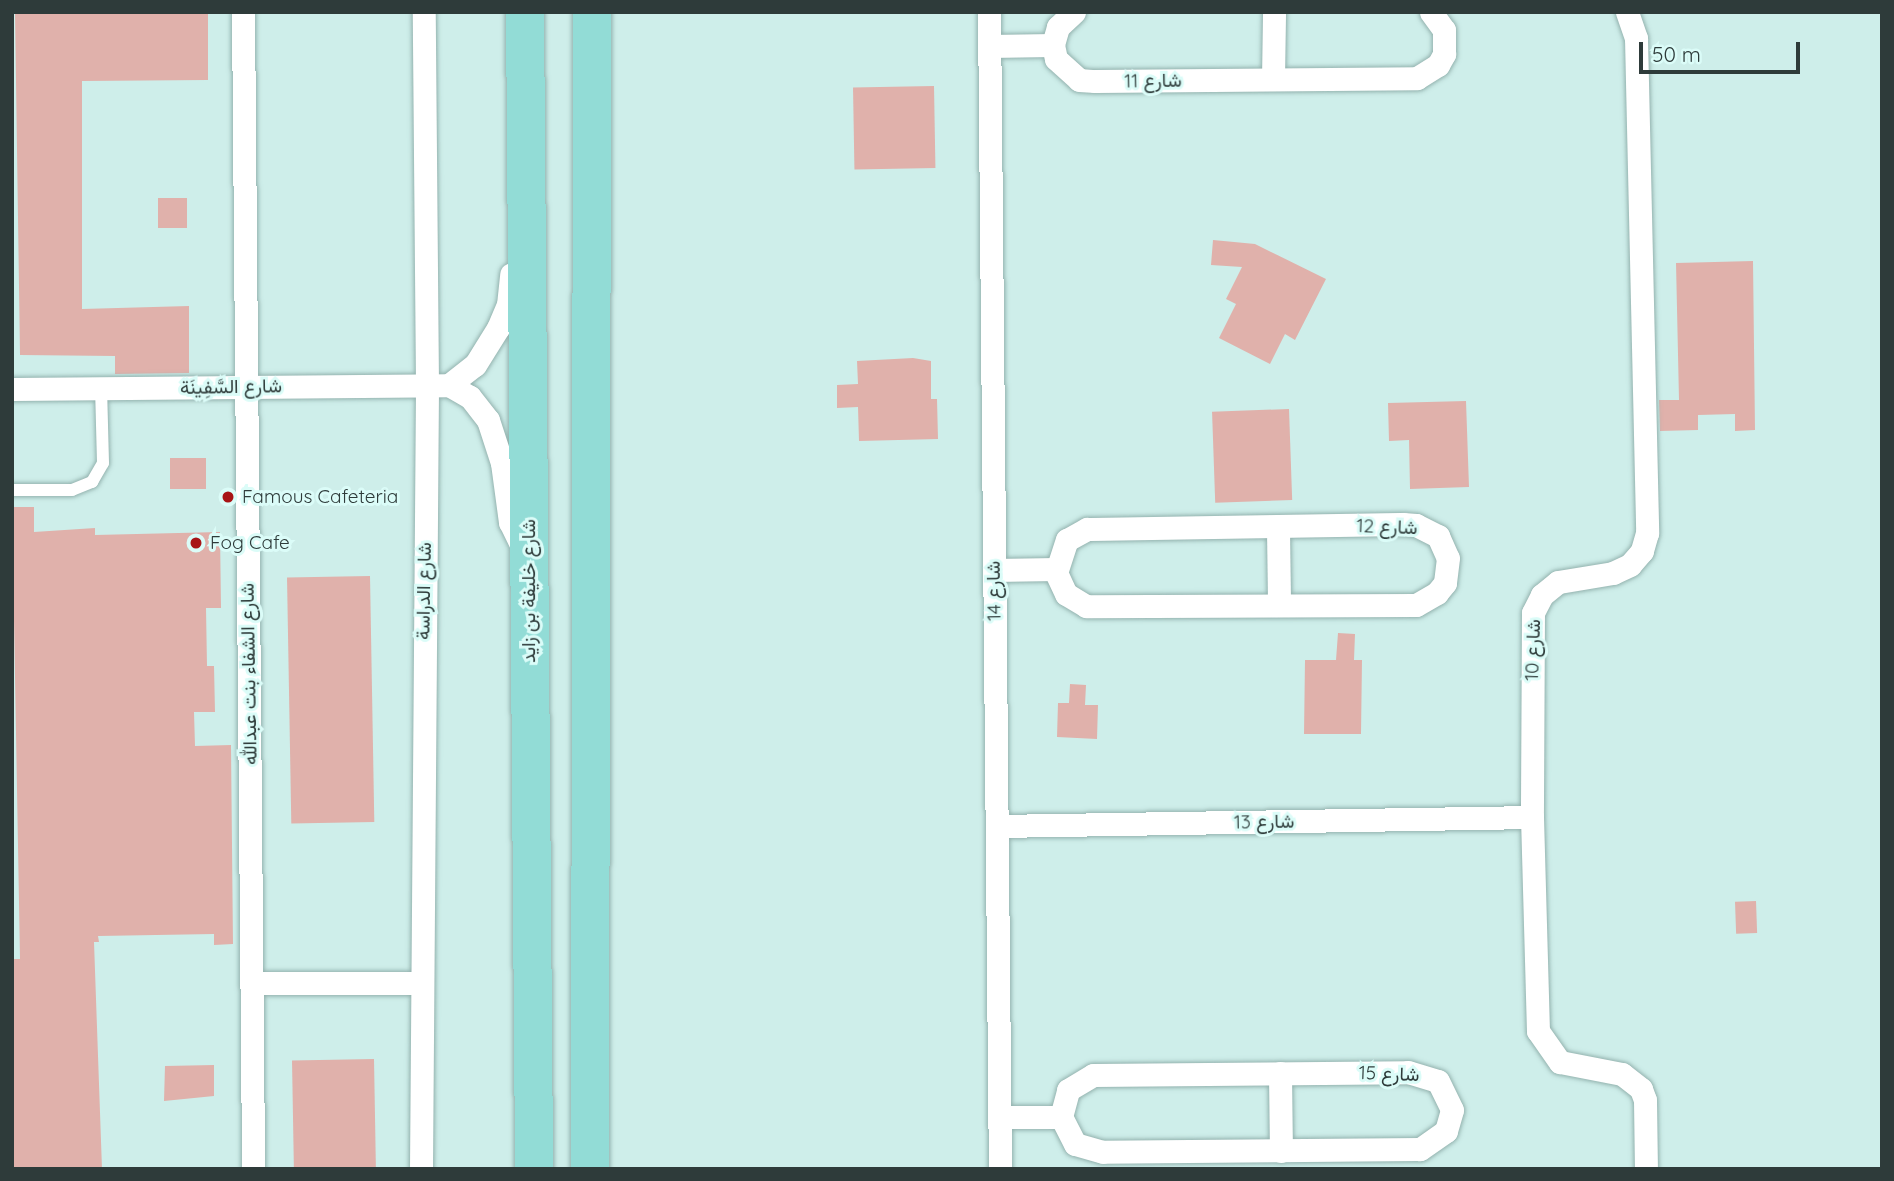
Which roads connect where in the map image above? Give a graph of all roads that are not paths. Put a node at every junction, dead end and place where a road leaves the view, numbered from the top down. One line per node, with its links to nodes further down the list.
1 (243, 12): 15 (street, شارع الشفاء بنت عبدالله)
2 (424, 12): 14 (street, شارع الدراسة)
3 (525, 12): 13 (highway, شارع خليفة بن زايد)
4 (592, 12): 35 (highway)
5 (989, 12): 11 (street, شارع 14)
6 (1074, 12): 10 (street)
7 (1274, 12): 12 (street)
8 (1431, 12): 12 (street, شارع 11)
9 (1627, 12): 24 (street, شارع 10)
10 (1053, 45): 11 (street); 12 (street, شارع 11)
11 (989, 46): 22 (street, شارع 14)
12 (1273, 79)
13 (527, 211): 14 (street); 20 (highway, شارع خليفة بن زايد)
14 (438, 385): 15 (street, شارع السَّفِينَة); 20 (street); 27 (street, شارع الدراسة)
15 (245, 387): 16 (street, شارع السَّفِينَة); 26 (street, شارع الشفاء بنت عبدالله)
16 (101, 388): 17 (street, شارع السَّفِينَة); 18 (lane)
17 (12, 389)
18 (12, 490)
19 (1278, 529): 21 (street, شارع 12); 23 (street); 23 (street, شارع 12)
20 (528, 554): 34 (highway, شارع خليفة بن زايد)
21 (1056, 569): 22 (street); 23 (street, شارع 12)
22 (994, 570): 25 (street, شارع 14)
23 (1279, 605)
24 (1532, 817): 25 (street, شارع 13); 37 (street, شارع 10)
25 (997, 826): 29 (street, شارع 14)
26 (253, 983): 27 (street); 32 (street, شارع الشفاء بنت عبدالله)
27 (420, 983): 33 (street, شارع الدراسة)
28 (1280, 1073): 30 (street, شارع 15); 31 (street); 31 (street, شارع 15)
29 (1000, 1117): 30 (street); 36 (street, شارع 14)
30 (1061, 1117): 31 (street, شارع 15)
31 (1281, 1151)
32 (253, 1169)
33 (421, 1169)
34 (534, 1169)
35 (590, 1169)
36 (1000, 1169)
37 (1646, 1169)

